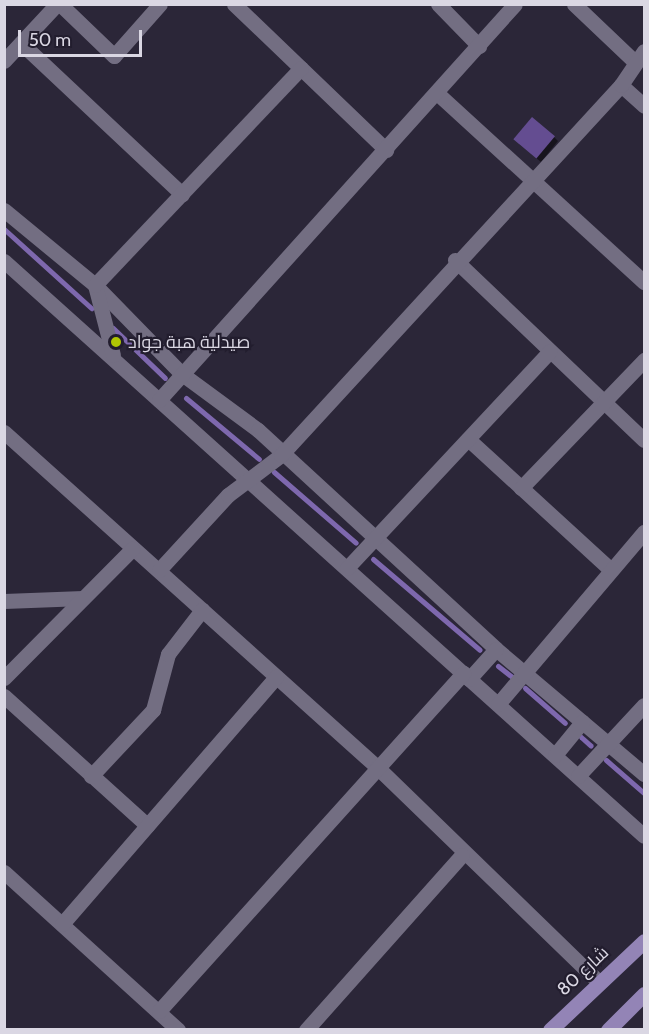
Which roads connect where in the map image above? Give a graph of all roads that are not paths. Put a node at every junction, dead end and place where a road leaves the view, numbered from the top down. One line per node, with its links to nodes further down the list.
1 (59, 4): 2 (street); 7 (street)
2 (159, 4)
3 (234, 4): 11 (street)
4 (438, 4): 8 (street)
5 (515, 4): 8 (street)
6 (574, 4): 9 (street)
7 (21, 43): 10 (street); 17 (street)
8 (479, 46): 13 (street)
9 (640, 56): 12 (street)
10 (4, 61)
11 (302, 68): 15 (street); 17 (street)
12 (621, 85): 14 (street); 16 (street)
13 (438, 94): 15 (street); 16 (street)
14 (645, 106)
15 (386, 150): 26 (street)
16 (532, 180): 20 (street); 21 (street)
17 (182, 194): 22 (street)
18 (4, 210): 22 (street)
19 (4, 261): 24 (street)
20 (455, 261): 23 (street); 32 (street)
21 (645, 282)
22 (95, 285): 24 (street); 26 (street)
23 (550, 351): 28 (street); 30 (street)
24 (114, 359): 27 (street)
25 (645, 360): 28 (street)
26 (182, 374): 27 (street); 32 (street)
27 (159, 400): 33 (street)
28 (602, 400): 31 (street); 34 (street)
29 (4, 432): 37 (street)
30 (468, 439): 34 (street); 36 (street)
31 (645, 440)
32 (281, 455): 33 (street); 36 (street)
33 (250, 478): 38 (street); 40 (street)
34 (521, 488): 39 (street)
35 (645, 532): 39 (street)
36 (374, 540): 38 (street); 44 (street)
37 (132, 549): 40 (street); 41 (street)
38 (348, 568): 46 (street)
39 (610, 569): 45 (street)
40 (159, 570): 43 (street)
41 (83, 598): 42 (street); 48 (street)
42 (4, 601)
43 (202, 610): 47 (street); 57 (street)
44 (496, 649): 45 (street); 46 (street)
45 (525, 673): 50 (street); 52 (street)
46 (466, 676): 50 (street); 55 (street)
47 (276, 677): 55 (street); 59 (street)
48 (4, 678)
49 (4, 696): 57 (street)
50 (498, 704): 54 (street)
51 (645, 705): 53 (street)
52 (582, 722): 53 (street); 54 (street)
53 (607, 744): 56 (street); 58 (street)
54 (555, 755): 58 (street)
55 (377, 766): 61 (street); 67 (street)
56 (645, 774)
57 (91, 776): 59 (street)
58 (578, 776): 60 (street)
59 (147, 825): 63 (street)
60 (645, 836)
61 (462, 855): 65 (street); 69 (street)
62 (4, 872): 63 (street)
63 (62, 924): 67 (street)
64 (645, 941): 65 (main road, شارع 80)
65 (599, 982): 70 (main road, شارع 80)
66 (645, 994): 71 (main road)
67 (159, 1011): 68 (street)
68 (178, 1029)
69 (306, 1029)
70 (550, 1029)
71 (608, 1029)

